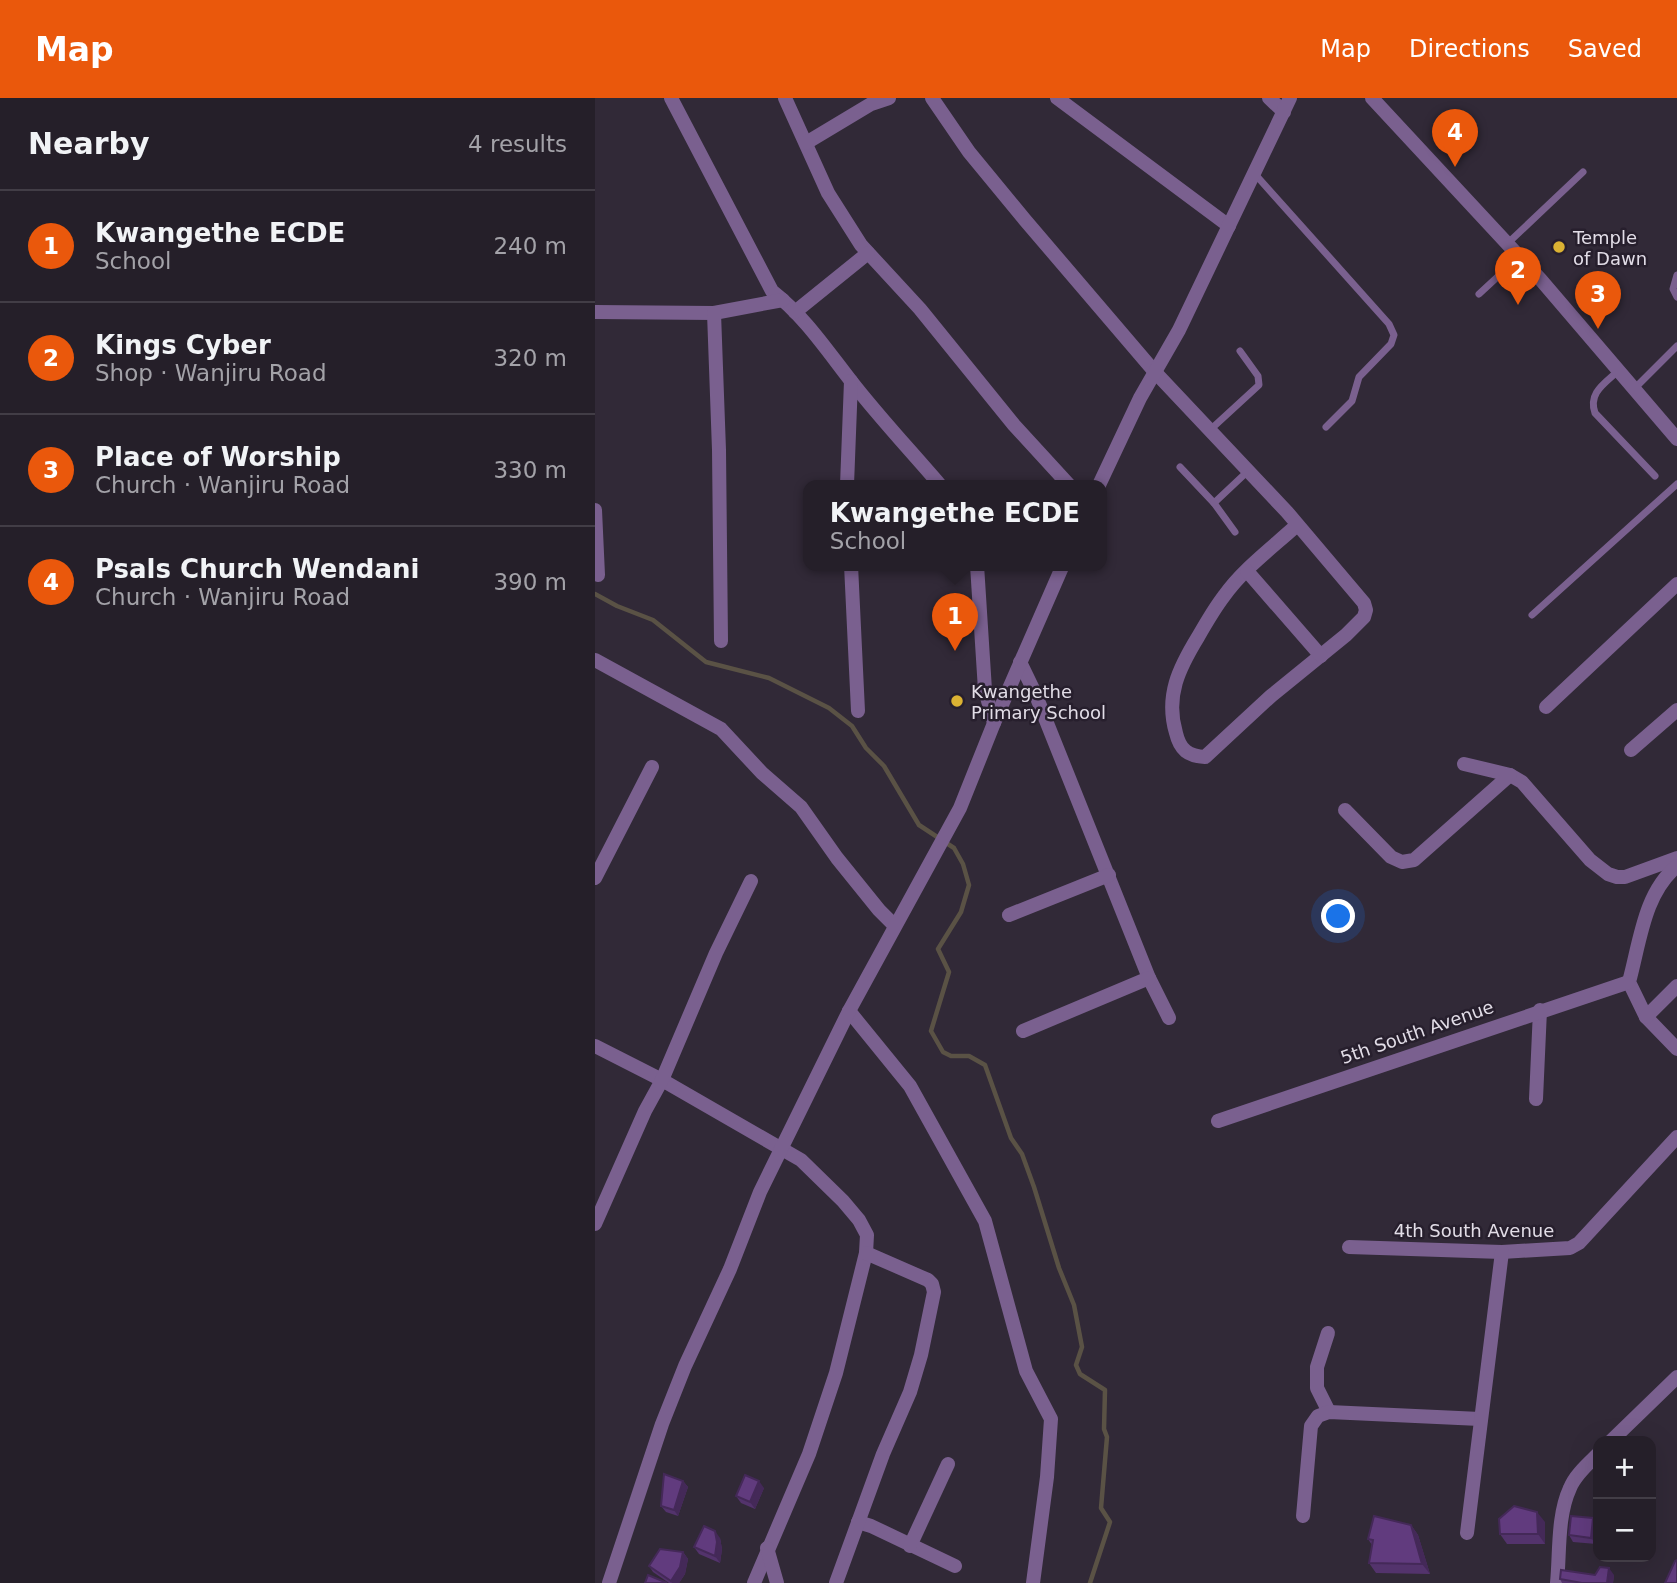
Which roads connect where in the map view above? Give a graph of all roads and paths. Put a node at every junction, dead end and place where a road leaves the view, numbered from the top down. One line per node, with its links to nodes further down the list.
1 (671, 98): 21 (street)
2 (785, 98): 11 (street)
3 (889, 98): 9 (street)
4 (932, 98): 28 (street)
5 (1057, 98): 14 (street)
6 (1269, 98): 10 (street)
7 (1290, 98): 10 (street)
8 (1372, 98): 15 (street)
9 (871, 101): 11 (street)
10 (1284, 112): 13 (street)
11 (806, 143): 16 (street)
12 (1583, 172): 15 (lane)
13 (1254, 173): 14 (street); 31 (lane)
14 (1229, 226): 28 (street)
15 (1507, 244): 17 (street)
16 (868, 253): 23 (street); 39 (street)
17 (1519, 257): 19 (lane); 27 (street)
18 (1677, 275): 20 (lane)
19 (1479, 294)
20 (1677, 297)
21 (783, 300): 23 (street); 24 (street)
22 (595, 312): 24 (street)
23 (795, 312): 29 (street)
24 (714, 313): 53 (street)
25 (1677, 346): 30 (lane)
26 (1240, 351): 32 (lane)
27 (1618, 370): 30 (street); 36 (lane)
28 (1154, 371): 32 (street); 40 (street)
29 (851, 381): 37 (street); 38 (street)
30 (1634, 388): 33 (street)
31 (1326, 427)
32 (1210, 430): 35 (street)
33 (1677, 439)
34 (1180, 467): 42 (lane)
35 (1248, 470): 42 (lane); 44 (street)
36 (1655, 476)
37 (847, 480)
38 (936, 480)
39 (1064, 480)
40 (1101, 480)
41 (1677, 484): 52 (lane)
42 (1214, 503): 45 (lane)
43 (595, 510): 50 (street)
44 (1297, 525): 49 (street); 54 (street)
45 (1235, 532)
46 (851, 571): 59 (street)
47 (977, 571): 60 (street)
48 (1060, 571): 56 (street)
49 (1247, 571): 54 (street); 54 (street)
50 (598, 575)
51 (1677, 584): 57 (street)
52 (1532, 615)
53 (721, 641)
54 (1321, 656)
55 (595, 660): 72 (street)
56 (1020, 662): 60 (street); 68 (street)
57 (1546, 707)
58 (1677, 710): 61 (street)
59 (858, 711)
60 (994, 723): 72 (street)
61 (1631, 750)
62 (1464, 764): 64 (street)
63 (652, 767): 69 (street)
64 (1510, 775): 65 (street); 66 (street)
65 (1345, 810)
66 (1677, 858)
67 (1677, 866): 74 (street)
68 (1109, 875): 71 (street); 73 (street)
69 (595, 878)
70 (751, 881): 83 (street)
71 (1009, 915)
72 (894, 925): 77 (street)
73 (1149, 978): 79 (street); 80 (street)
74 (1629, 982): 76 (street, 5th South Avenue); 78 (street)
75 (1677, 986): 78 (street)
76 (1540, 1010): 84 (street); 85 (street, 5th South Avenue)
77 (849, 1011): 87 (street); 109 (street)
78 (1646, 1017): 82 (street)
79 (1169, 1018)
80 (1023, 1031)
81 (595, 1046): 83 (street)
82 (1677, 1049)
83 (662, 1080): 87 (street); 88 (street)
84 (1536, 1099)
85 (1218, 1121)
86 (1677, 1137): 91 (street, 4th South Avenue)
87 (781, 1147): 90 (street); 106 (street)
88 (595, 1224)
89 (1349, 1247): 91 (street, 4th South Avenue)
90 (866, 1252): 100 (street); 103 (street)
91 (1502, 1252): 95 (street)
92 (1328, 1332): 94 (street)
93 (1677, 1377): 96 (street)
94 (1329, 1412): 95 (street); 99 (street)
95 (1480, 1419): 101 (street)
96 (1616, 1436)
97 (1593, 1459): 110 (street)
98 (948, 1464): 102 (street)
99 (1303, 1517)
100 (858, 1522): 102 (street); 105 (street)
101 (1467, 1532)
102 (910, 1546): 104 (street)
103 (767, 1548): 107 (street); 108 (street)
104 (955, 1566)
105 (841, 1581)
106 (609, 1583)
107 (754, 1583)
108 (777, 1583)
109 (1033, 1583)
110 (1557, 1583)

